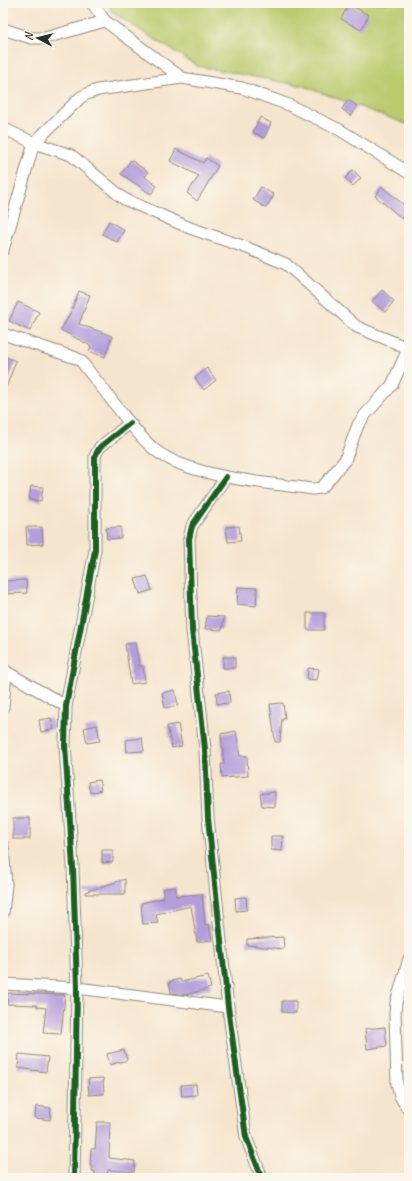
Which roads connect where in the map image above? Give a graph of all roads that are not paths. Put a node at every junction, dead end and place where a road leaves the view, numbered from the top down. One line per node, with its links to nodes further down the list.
1 (92, 3): 2 (street)
2 (105, 20): 3 (street); 4 (street)
3 (3, 29)
4 (182, 78): 6 (street); 7 (street)
5 (3, 128): 6 (street)
6 (34, 143): 8 (street); 10 (street)
7 (409, 174)
8 (3, 250)
9 (3, 334): 11 (street)
10 (409, 347): 12 (street)
11 (130, 423): 12 (street); 14 (street)
12 (226, 477): 21 (street)
13 (5, 670): 14 (street); 15 (street)
14 (66, 706): 20 (street)
15 (3, 707)
16 (3, 846): 17 (street)
17 (3, 913)
18 (409, 959): 22 (street)
19 (3, 984): 20 (street)
20 (77, 988): 21 (street); 23 (street)
21 (228, 1007): 24 (street)
22 (409, 1111)
23 (74, 1178)
24 (262, 1178)

